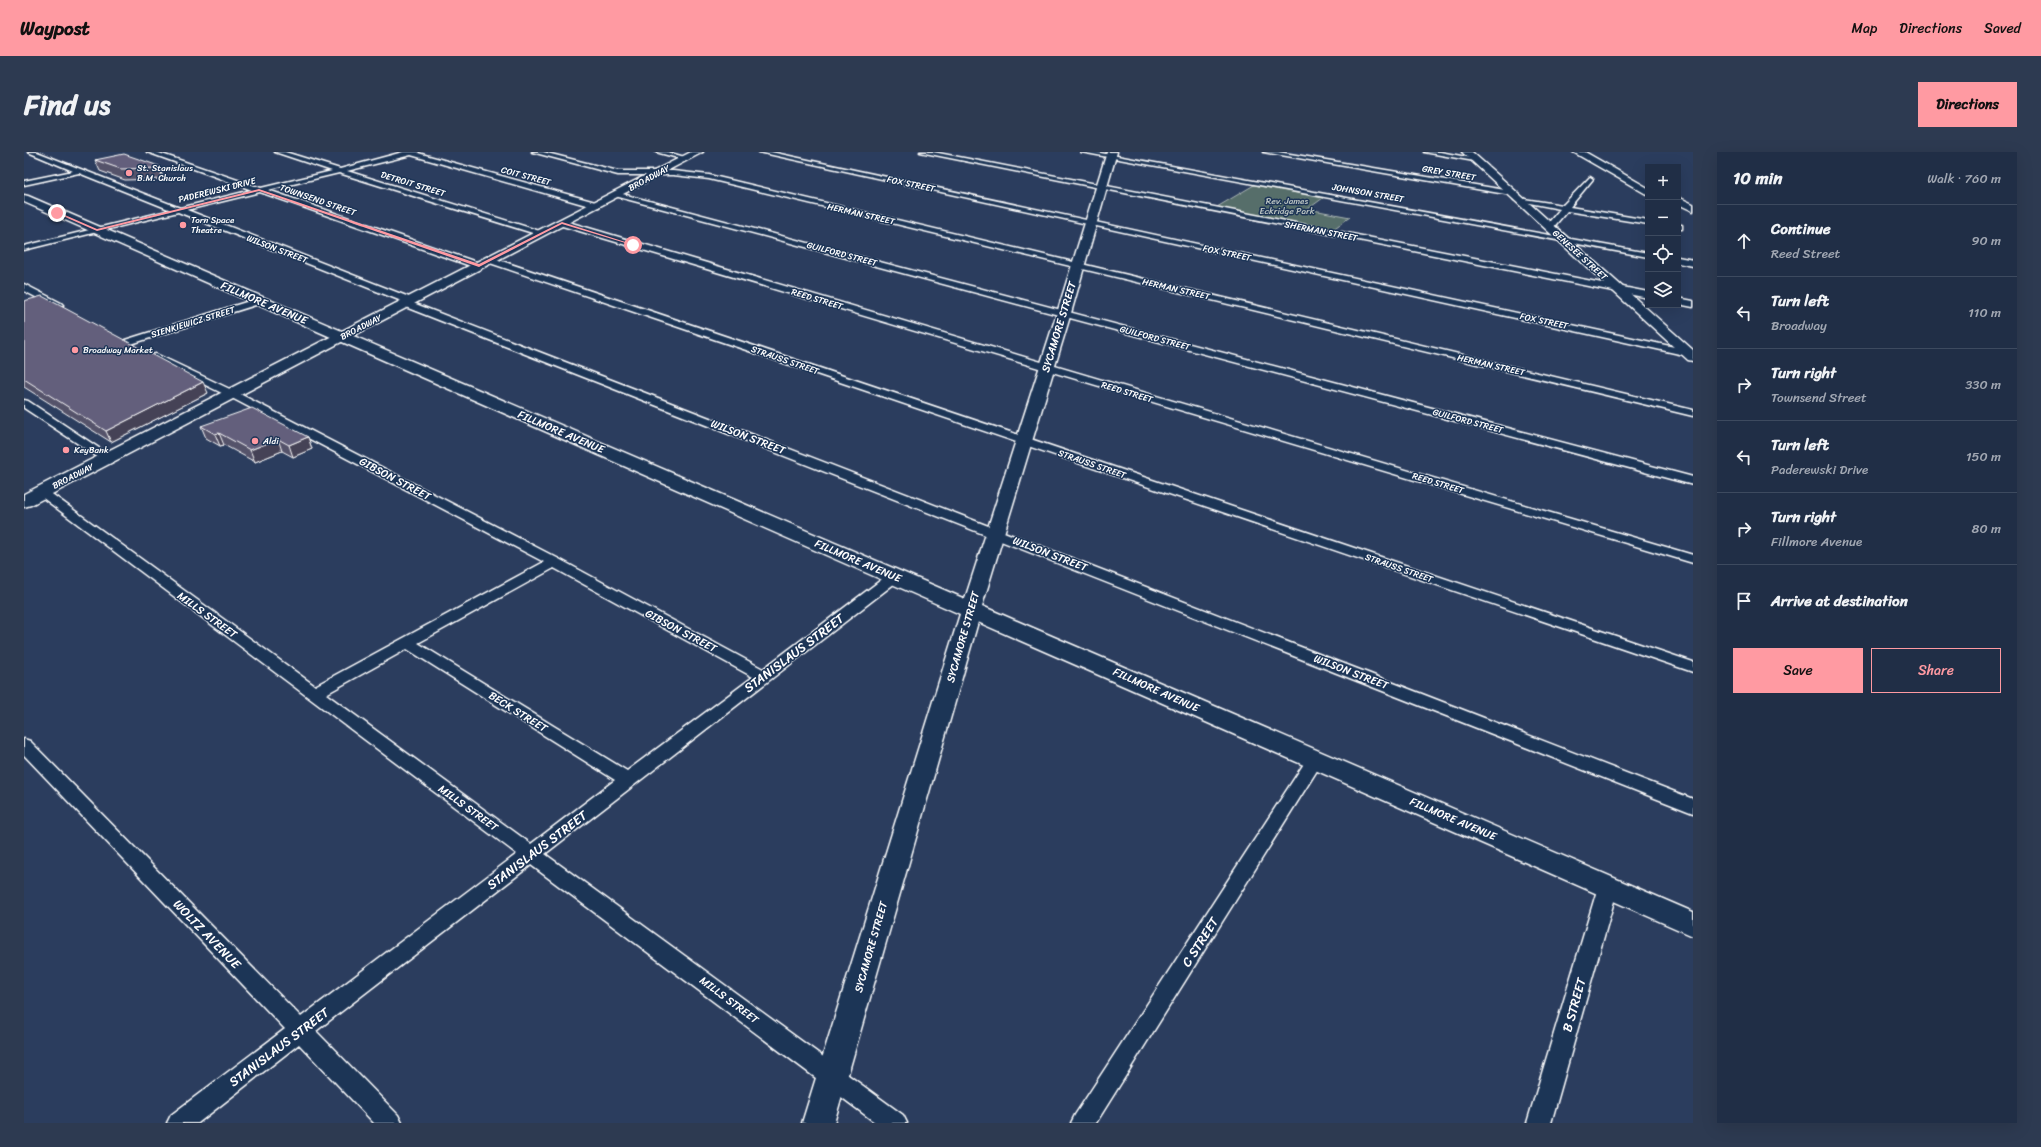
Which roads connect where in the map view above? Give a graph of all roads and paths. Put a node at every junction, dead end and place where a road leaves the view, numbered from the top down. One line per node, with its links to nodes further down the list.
1 (31, 152): 24 (street, WILSON STREET)
2 (150, 152): 17 (street, TOWNSEND STREET)
3 (172, 152): 17 (street)
4 (278, 152): 23 (street, DETROIT STREET)
5 (410, 152): 23 (street, PADEREWSKI DRIVE); 36 (street, COIT STREET)
6 (536, 152): 25 (street, HERMAN STREET)
7 (659, 152): 20 (street)
8 (698, 152): 20 (main road, BROADWAY)
9 (762, 152): 44 (street, FOX STREET)
10 (923, 152): 29 (street, SHERMAN STREET)
11 (1084, 152): 16 (street, JOHNSON STREET)
12 (1266, 152): 33 (street, GREY STREET)
13 (1427, 152): 18 (street)
14 (1578, 152): 31 (main road)
15 (1596, 152): 27 (main road)
16 (1111, 154): 29 (street, SYCAMORE STREET); 48 (street, JOHNSON STREET)
17 (158, 155): 19 (street); 30 (street, TOWNSEND STREET)
18 (1470, 156): 33 (street, GENESEE STREET)
19 (144, 158)
20 (686, 158): 25 (main road, BROADWAY)
21 (1626, 167): 27 (main road)
22 (94, 168): 24 (street)
23 (339, 170): 30 (street, PADEREWSKI DRIVE); 47 (street, DETROIT STREET)
24 (79, 171): 28 (street); 39 (street, WILSON STREET)
25 (658, 173): 32 (main road, BROADWAY); 55 (street, HERMAN STREET)
26 (1590, 179): 37 (street)
27 (1645, 181)
28 (24, 183)
29 (1101, 187): 44 (street, SYCAMORE STREET); 57 (street, SHERMAN STREET)
30 (259, 190): 39 (street, PADEREWSKI DRIVE); 54 (street, TOWNSEND STREET)
31 (1645, 190)
32 (618, 194): 36 (main road, BROADWAY); 66 (street, GUILFORD STREET)
33 (1515, 196): 37 (street, GREY STREET); 45 (street, GENESEE STREET)
34 (24, 198): 46 (street, FILLMORE AVENUE)
35 (1681, 202): 38 (main road)
36 (596, 205): 43 (main road, BROADWAY)
37 (1566, 208): 42 (street, GREY STREET); 45 (street)
38 (1693, 208)
39 (177, 210): 46 (street, PADEREWSKI DRIVE); 61 (street, WILSON STREET)
40 (1681, 211): 41 (main road)
41 (1693, 217)
42 (1645, 221)
43 (562, 223): 47 (main road, BROADWAY); 70 (street, REED STREET)
44 (1090, 223): 55 (street, SYCAMORE STREET); 69 (street, FOX STREET)
45 (1549, 227): 48 (street, GENESEE STREET)
46 (97, 230): 49 (street, PADEREWSKI DRIVE); 60 (street, FILLMORE AVENUE)
47 (542, 233): 51 (main road, BROADWAY)
48 (1562, 239): 50 (street, JOHNSON STREET); 57 (street, GENESEE STREET)
49 (24, 248)
50 (1645, 254)
51 (490, 260): 54 (main road, BROADWAY); 74 (street, STRAUSS STREET)
52 (1681, 261): 53 (street)
53 (1693, 263)
54 (479, 266): 61 (main road, BROADWAY)
55 (1078, 266): 66 (street, SYCAMORE STREET); 73 (street, HERMAN STREET)
56 (24, 287): 59 (street)
57 (1618, 290): 58 (street, SHERMAN STREET); 69 (street, GENESEE STREET)
58 (1645, 294)
59 (48, 300): 63 (street); 65 (street)
60 (259, 302): 67 (street, FILLMORE AVENUE); 68 (street, SIENKIEWICZ STREET)
61 (409, 302): 67 (main road, BROADWAY); 79 (street, WILSON STREET)
62 (1681, 302): 64 (street)
63 (36, 303)
64 (1693, 304)
65 (68, 310)
66 (1064, 313): 70 (street, SYCAMORE STREET); 76 (street, GUILFORD STREET)
67 (342, 336): 71 (main road, BROADWAY); 82 (street, FILLMORE AVENUE)
68 (124, 340): 71 (street, GIBSON STREET)
69 (1691, 354)
70 (1047, 368): 74 (street, SYCAMORE STREET); 80 (street, REED STREET)
71 (232, 394): 75 (main road, BROADWAY); 81 (street, GIBSON STREET)
72 (24, 403): 75 (street)
73 (1693, 413)
74 (1025, 441): 79 (street, SYCAMORE STREET); 85 (street, STRAUSS STREET)
75 (108, 458): 77 (main road, BROADWAY)
76 (1693, 481)
77 (41, 492): 78 (main road, BROADWAY); 87 (street, MILLS STREET)
78 (24, 501)
79 (996, 533): 83 (street, SYCAMORE STREET); 91 (street, WILSON STREET)
80 (1693, 559)
81 (554, 562): 84 (street); 86 (street, GIBSON STREET)
82 (894, 577): 83 (street, FILLMORE AVENUE); 86 (street, STANISLAUS STREET)
83 (971, 610): 89 (street, FILLMORE AVENUE); 96 (street, SYCAMORE STREET)
84 (408, 643): 87 (street); 90 (street, BECK STREET)
85 (1693, 667)
86 (764, 676): 90 (street, STANISLAUS STREET)
87 (314, 694): 92 (street, MILLS STREET)
88 (24, 745): 95 (street, WOLTZ AVENUE)
89 (1315, 760): 93 (street, FILLMORE AVENUE); 101 (street, C STREET)
90 (628, 780): 92 (street, STANISLAUS STREET)
91 (1693, 806)
92 (531, 854): 95 (street, STANISLAUS STREET); 96 (street, MILLS STREET)
93 (1608, 887): 94 (street, FILLMORE AVENUE); 102 (street, B STREET)
94 (1693, 924)
95 (300, 1030): 97 (street, STANISLAUS STREET); 98 (street, WOLTZ AVENUE)
96 (832, 1077): 99 (street, SYCAMORE STREET); 100 (street, MILLS STREET)
97 (179, 1123)
98 (390, 1123)
99 (818, 1123)
100 (895, 1123)
101 (1084, 1123)
102 (1539, 1123)

